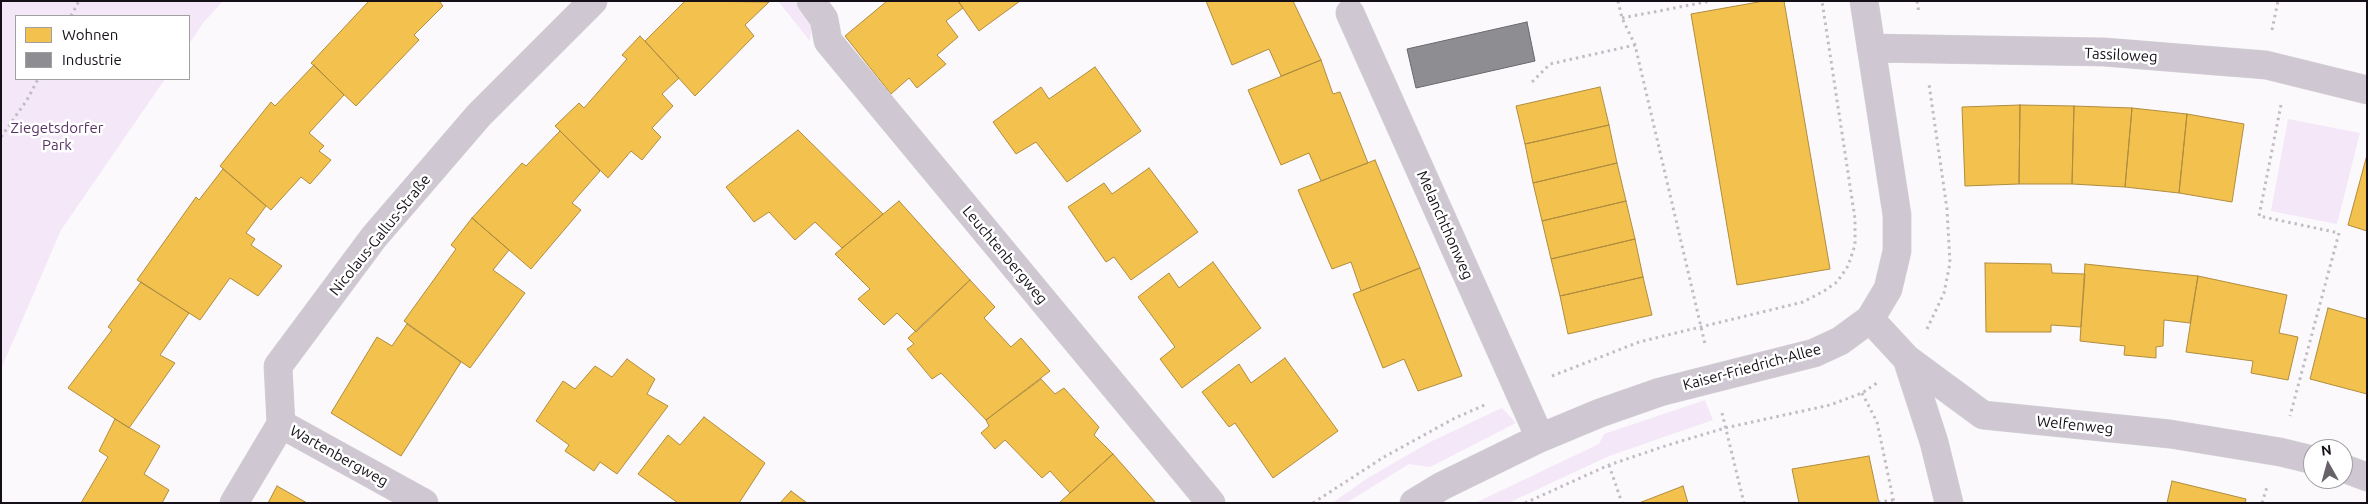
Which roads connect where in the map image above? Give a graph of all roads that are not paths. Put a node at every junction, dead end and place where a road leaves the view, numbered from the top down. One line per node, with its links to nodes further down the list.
1 (592, 1): 9 (street, Nicolaus-Gallus-Straße)
2 (811, 1): 16 (street, Leuchtenbergweg)
3 (1864, 1): 5 (street, Kaiser-Friedrich-Allee)
4 (1350, 14): 10 (street, Melanchthonweg)
5 (1871, 48): 6 (street, Tassiloweg); 7 (street, Kaiser-Friedrich-Allee)
6 (2367, 90)
7 (1870, 320): 8 (street, Welfenweg); 10 (street, Kaiser-Friedrich-Allee)
8 (1907, 359): 11 (street, Welfenweg); 18 (street)
9 (281, 424): 14 (street); 15 (street, Wartenbergweg)
10 (1540, 438): 17 (street, Kaiser-Friedrich-Allee)
11 (2303, 458)
12 (2353, 472): 13 (street)
13 (2367, 477)
14 (234, 503)
15 (424, 503)
16 (1211, 503)
17 (1414, 503)
18 (1949, 503)

